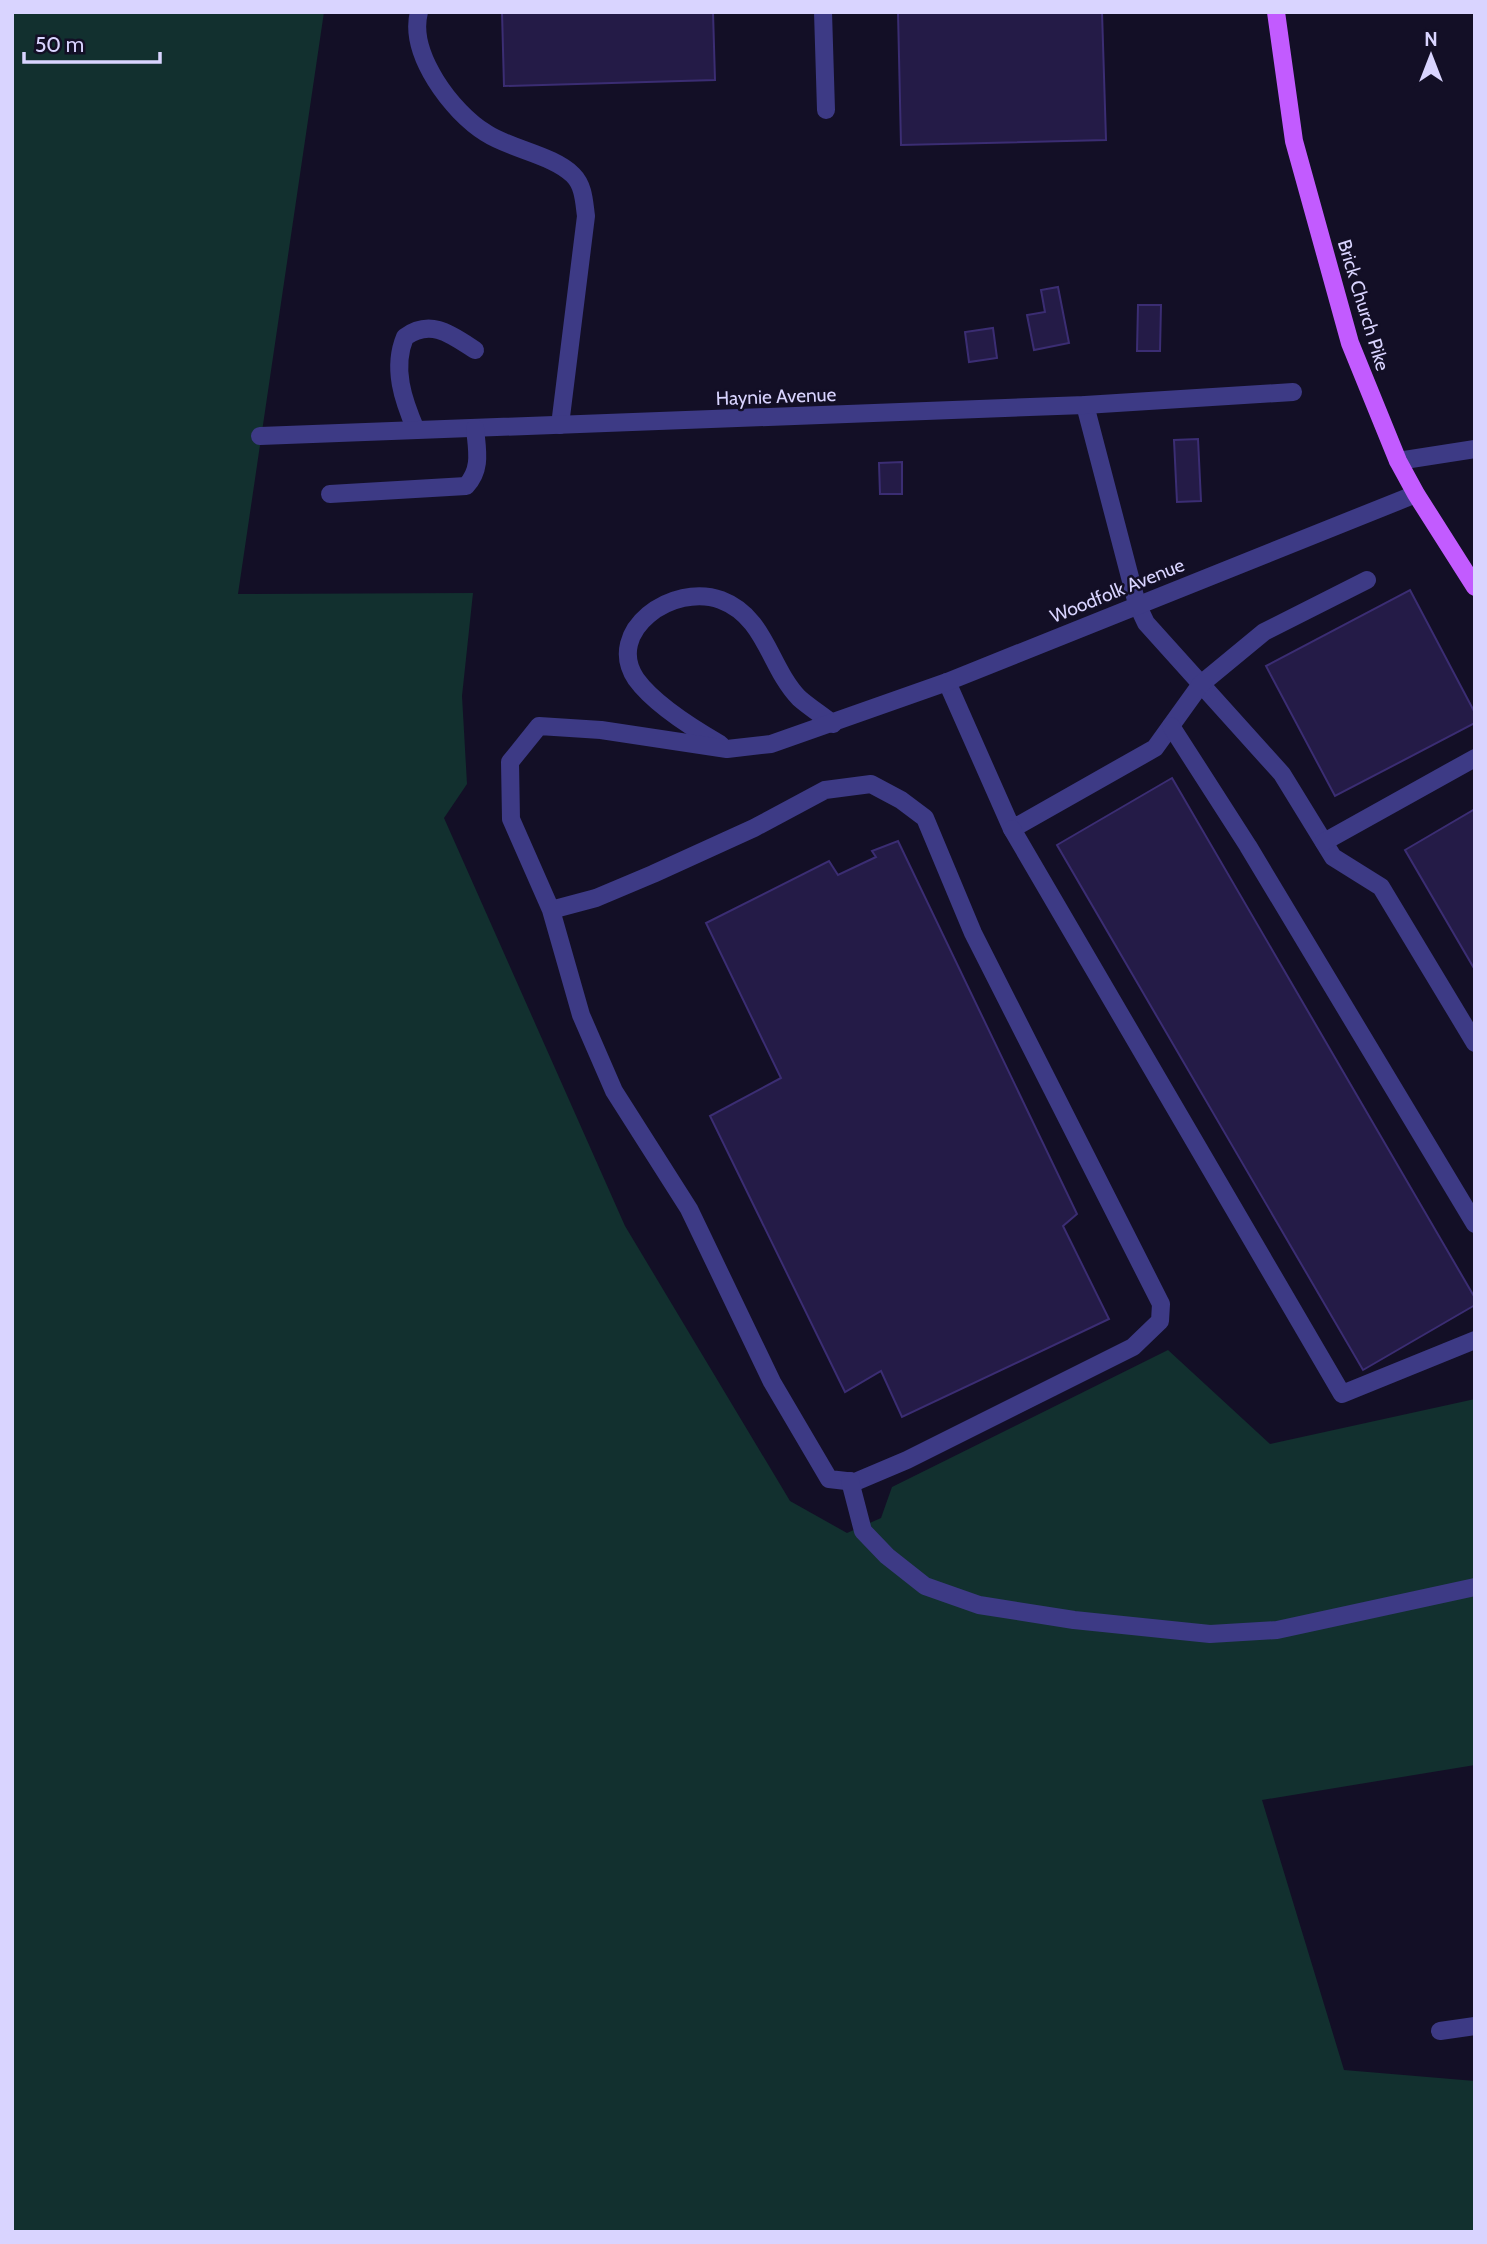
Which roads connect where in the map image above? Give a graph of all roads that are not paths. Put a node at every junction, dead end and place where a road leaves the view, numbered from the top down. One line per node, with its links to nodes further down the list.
1 (419, 12): 8 (street)
2 (823, 12): 4 (street)
3 (1276, 12): 13 (main road, Brick Church Pike)
4 (826, 110)
5 (475, 350): 10 (street)
6 (1293, 392): 7 (street, Haynie Avenue)
7 (1085, 405): 8 (street, Haynie Avenue); 18 (street)
8 (560, 425): 9 (street, Haynie Avenue)
9 (475, 428): 10 (street, Haynie Avenue); 14 (street)
10 (416, 430): 11 (street, Haynie Avenue)
11 (260, 436)
12 (1475, 449): 13 (street)
13 (1398, 461): 15 (main road, Brick Church Pike)
14 (330, 494)
15 (1416, 494): 17 (main road, Brick Church Pike); 18 (street, Woodfolk Avenue)
16 (1367, 580): 20 (street)
17 (1475, 587)
18 (1138, 604): 19 (street, Woodfolk Avenue); 20 (street)
19 (947, 682): 21 (street, Woodfolk Avenue); 25 (street)
20 (1202, 684): 22 (street); 26 (street)
21 (833, 724): 23 (street, Woodfolk Avenue); 23 (street)
22 (1171, 726): 25 (street); 29 (street)
23 (727, 749): 27 (street, Woodfolk Avenue)
24 (1475, 758): 26 (street)
25 (1012, 829): 30 (street)
26 (1324, 842): 28 (street)
27 (551, 909): 31 (street); 31 (street)
28 (1475, 1043)
29 (1475, 1224)
30 (1475, 1340)
31 (850, 1481): 32 (street)
32 (1475, 1587)
33 (1475, 2026): 34 (street)
34 (1440, 2031)

